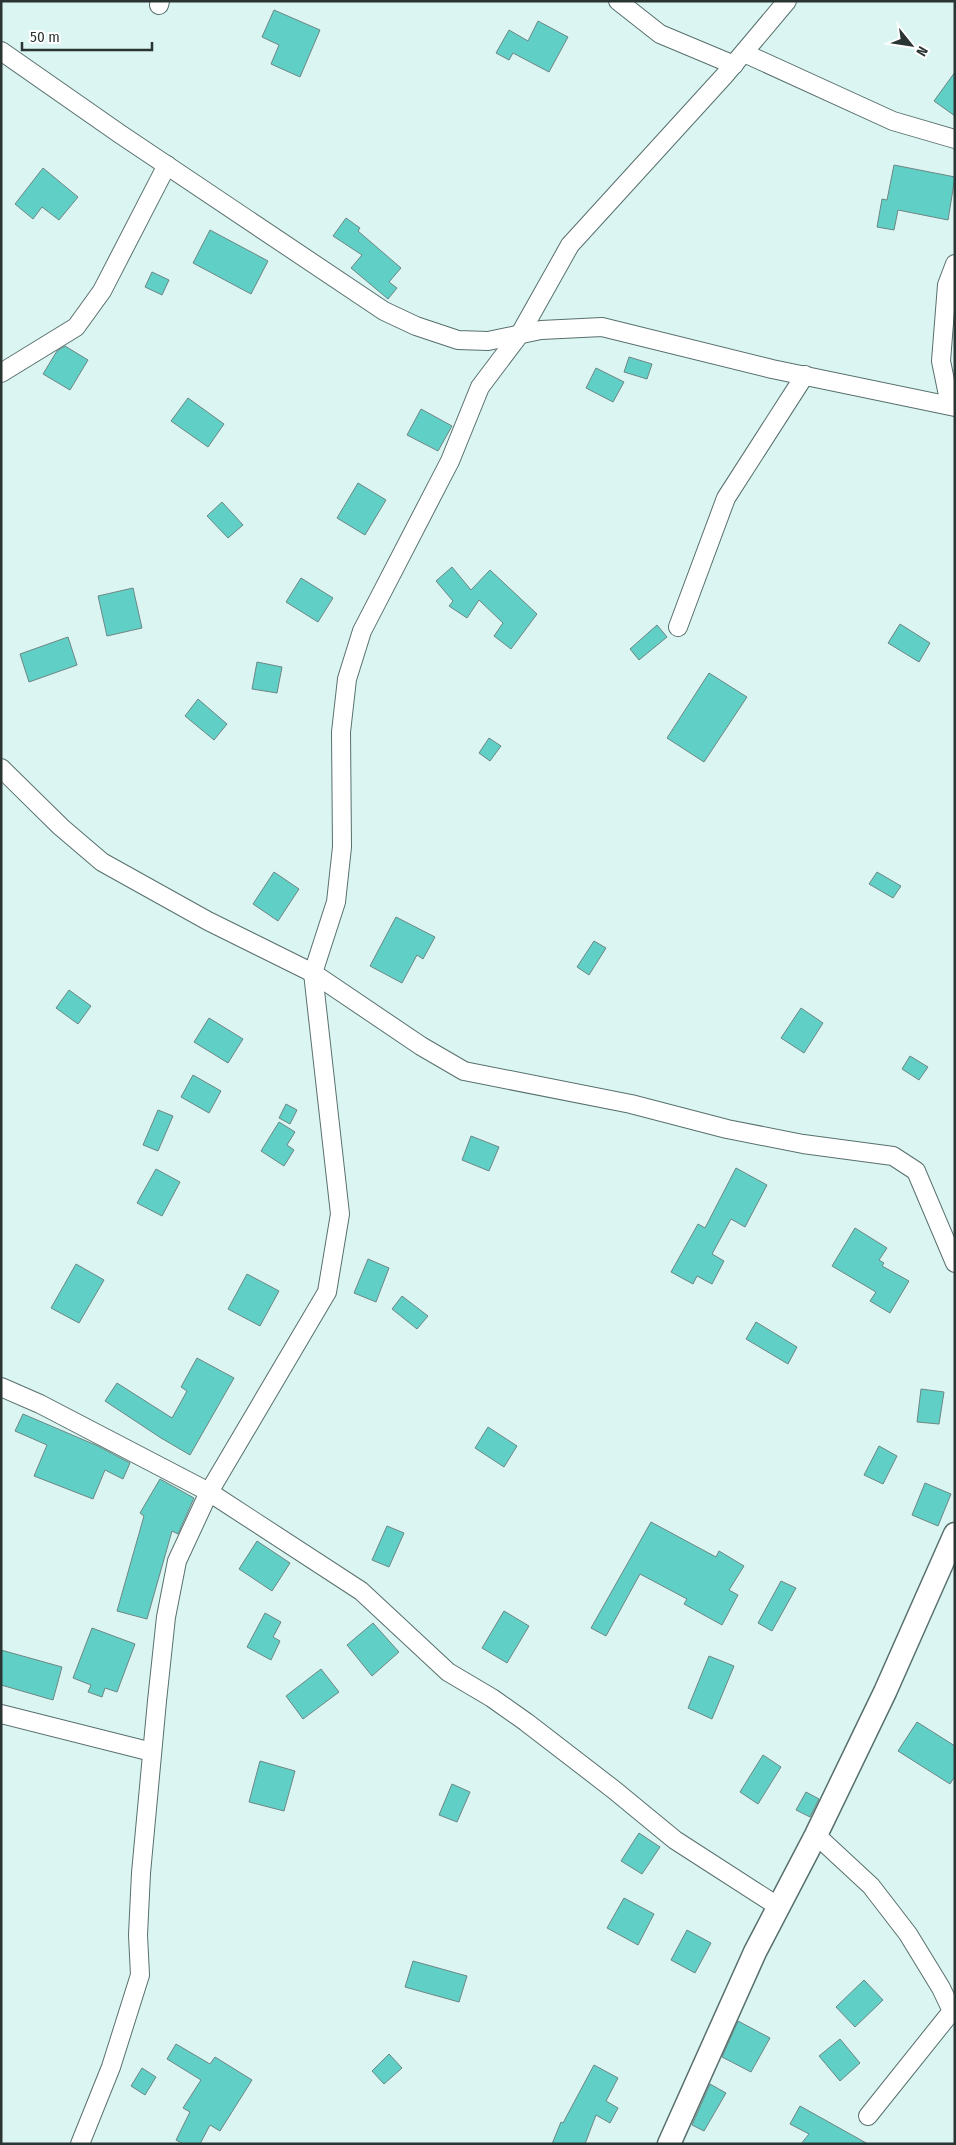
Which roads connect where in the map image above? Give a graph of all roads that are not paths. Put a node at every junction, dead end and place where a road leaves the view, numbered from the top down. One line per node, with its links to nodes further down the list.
1 (618, 1): 4 (street)
2 (787, 1): 4 (street)
3 (1, 51): 6 (street)
4 (739, 59): 5 (street); 8 (street)
5 (955, 139)
6 (167, 165): 8 (street); 9 (street)
7 (955, 264): 11 (street)
8 (520, 334): 10 (street); 14 (street)
9 (1, 373)
10 (805, 375): 11 (street); 12 (street)
11 (952, 406)
12 (678, 627)
13 (1, 768): 14 (street)
14 (313, 974): 15 (street); 17 (street)
15 (955, 1263)
16 (1, 1387): 17 (street)
17 (209, 1492): 20 (street); 22 (street)
18 (955, 1534): 21 (street)
19 (1, 1714): 20 (street)
20 (152, 1752): 24 (street)
21 (816, 1836): 22 (street); 23 (street)
22 (779, 1907): 25 (street)
23 (868, 2116)
24 (80, 2144)
25 (669, 2144)

